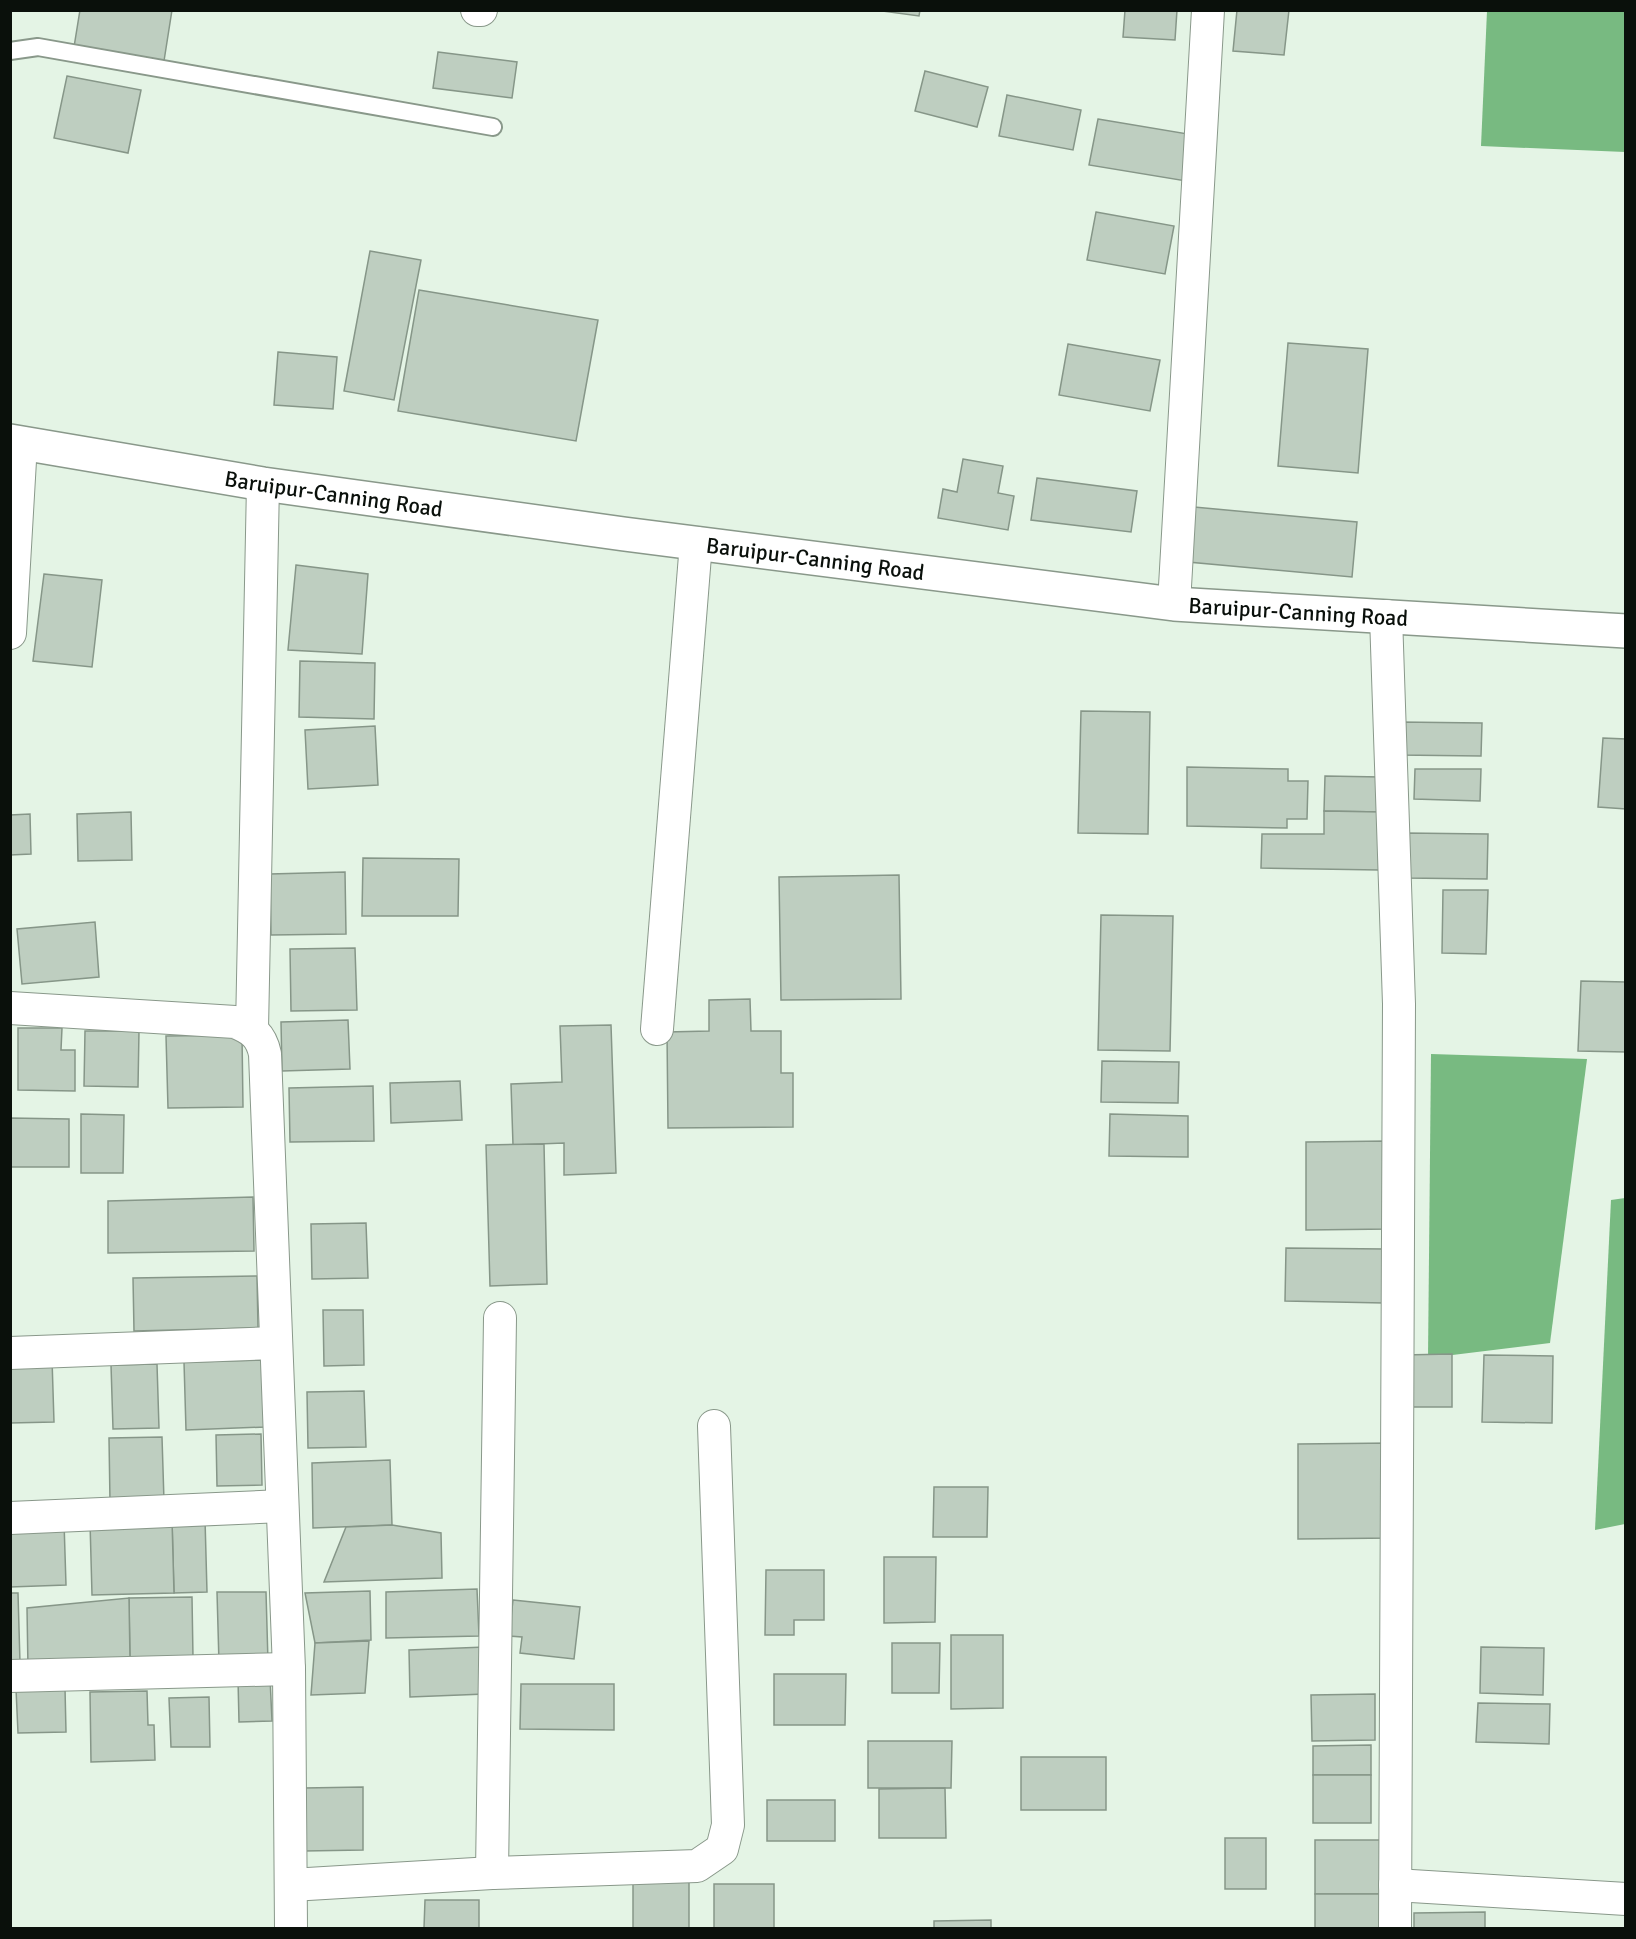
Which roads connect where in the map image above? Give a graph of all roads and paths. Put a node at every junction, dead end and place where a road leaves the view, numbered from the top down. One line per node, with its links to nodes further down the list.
1 (1208, 10): 7 (street)
2 (10, 51): 3 (lane)
3 (493, 127)
4 (16, 442): 5 (main road, Baruipur-Canning Road); 10 (street)
5 (263, 484): 6 (main road, Baruipur-Canning Road); 12 (street)
6 (696, 543): 7 (main road, Baruipur-Canning Road); 13 (street)
7 (1174, 604): 8 (main road, Baruipur-Canning Road)
8 (1386, 616): 9 (main road, Baruipur-Canning Road); 24 (street)
9 (1626, 631)
10 (10, 633)
11 (10, 1008): 12 (street)
12 (252, 1029): 15 (street)
13 (657, 1029)
14 (500, 1318): 22 (street)
15 (275, 1343): 16 (street); 18 (street)
16 (10, 1353)
17 (714, 1426): 22 (street)
18 (282, 1506): 19 (street); 20 (street)
19 (10, 1518)
20 (289, 1669): 21 (street); 23 (street)
21 (10, 1676)
22 (492, 1873): 23 (street)
23 (291, 1885): 26 (street)
24 (1395, 1885): 25 (street); 27 (street)
25 (1626, 1899)
26 (291, 1929)
27 (1395, 1929)

